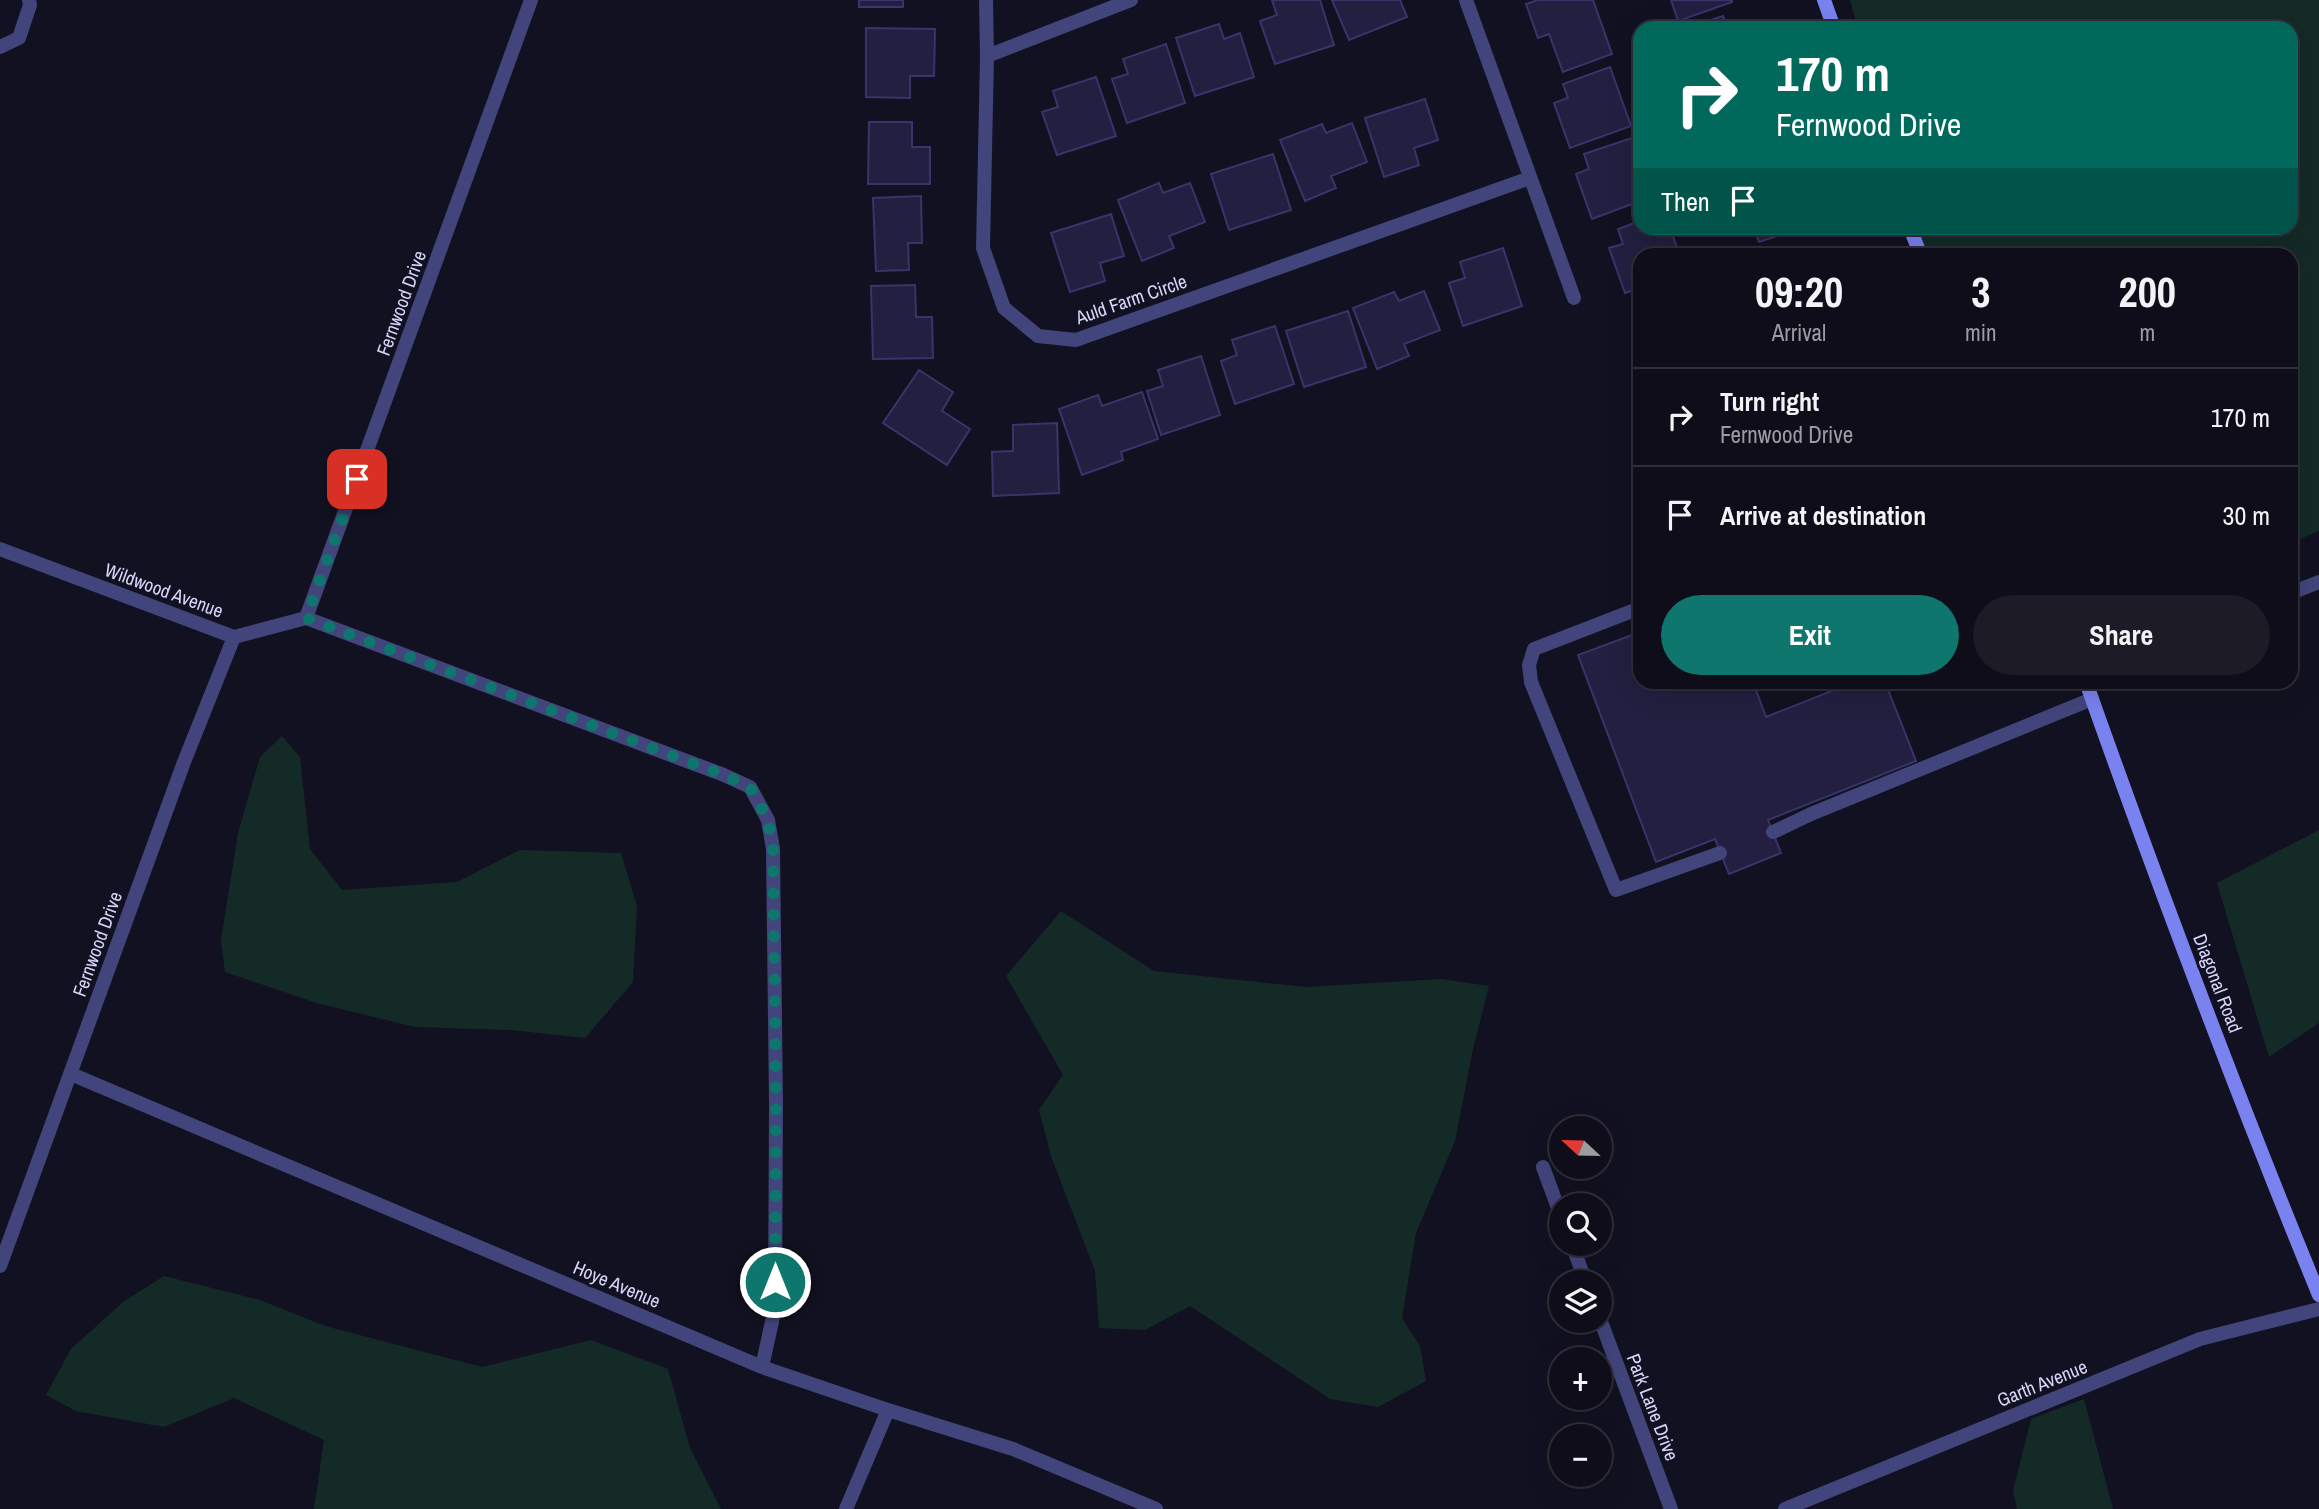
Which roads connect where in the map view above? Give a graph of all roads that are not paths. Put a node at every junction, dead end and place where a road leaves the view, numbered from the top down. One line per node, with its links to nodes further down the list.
1 (29, 0): 8 (street)
2 (531, 0): 16 (street, Fernwood Drive)
3 (986, 0): 9 (street, Auld Farm Circle)
4 (1130, 0): 9 (street)
5 (1466, 0): 10 (street)
6 (1824, 0): 7 (street)
7 (1832, 21)
8 (0, 47)
9 (987, 55): 10 (street, Auld Farm Circle)
10 (1530, 178): 11 (street)
11 (1574, 298)
12 (0, 549): 17 (street, Wildwood Avenue)
13 (2319, 582): 14 (street)
14 (2298, 590)
15 (1633, 611): 21 (street)
16 (306, 618): 17 (street, Wildwood Avenue); 29 (street)
17 (234, 637): 22 (street, Fernwood Drive)
18 (2088, 689): 19 (street, Diagonal Road)
19 (2092, 699): 20 (street); 26 (street, Diagonal Road)
20 (1773, 832)
21 (1720, 853)
22 (71, 1074): 25 (street, Fernwood Drive); 29 (street, Hoye Avenue)
23 (1543, 1167): 24 (street)
24 (1553, 1193)
25 (0, 1266)
26 (2319, 1294)
27 (2319, 1309): 34 (street, Garth Avenue)
28 (1605, 1333): 33 (street, Park Lane Drive)
29 (762, 1367): 30 (street, Hoye Avenue)
30 (888, 1410): 31 (street); 32 (street, Hoye Avenue)
31 (846, 1509)
32 (1156, 1509)
33 (1671, 1509)
34 (1784, 1509)

